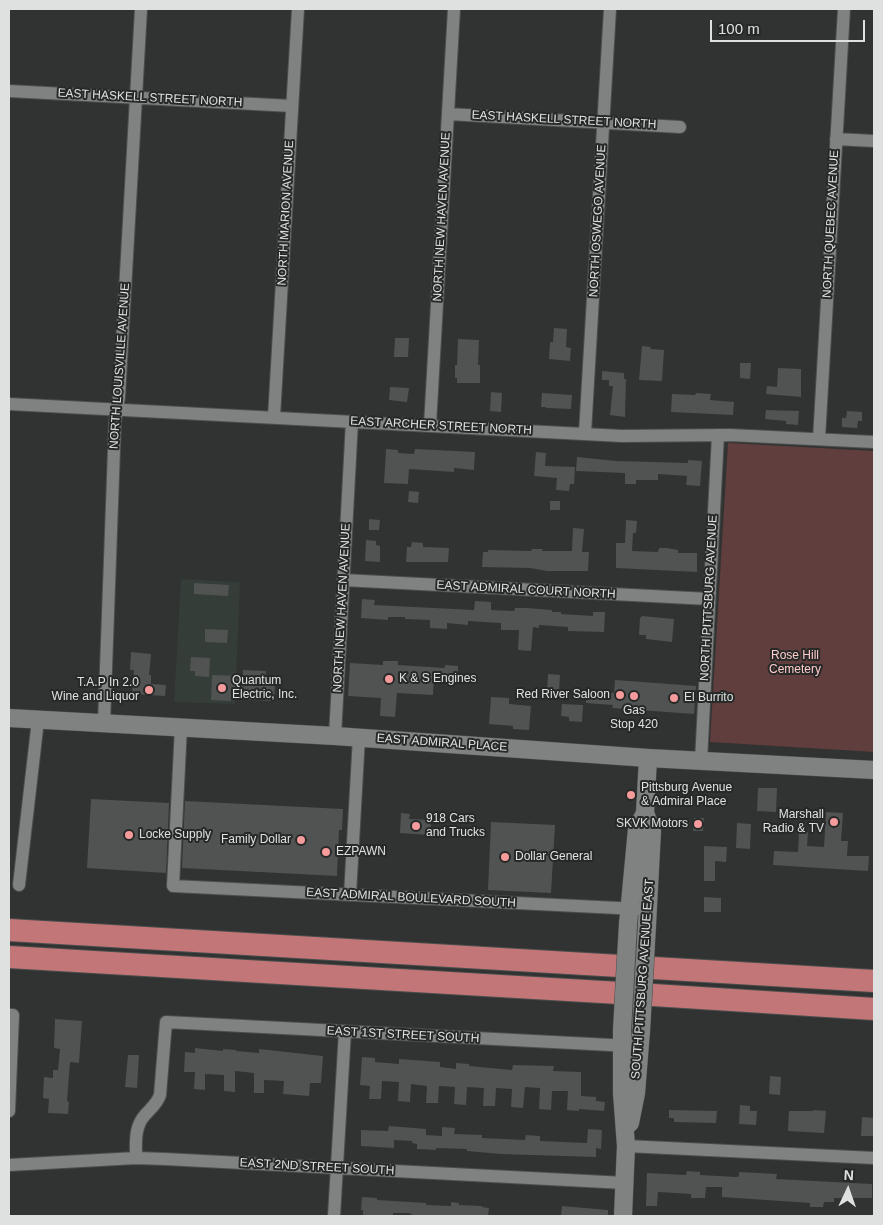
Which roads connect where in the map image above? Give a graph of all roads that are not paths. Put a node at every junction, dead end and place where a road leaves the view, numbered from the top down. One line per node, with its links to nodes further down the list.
1 (141, 9): 7 (street, NORTH LOUISVILLE AVENUE)
2 (298, 9): 8 (street, NORTH MARION AVENUE)
3 (454, 9): 9 (street, NORTH NEW HAVEN AVENUE)
4 (610, 9): 10 (street, NORTH OSWEGO AVENUE)
5 (844, 9): 12 (street, NORTH QUEBEC AVENUE)
6 (9, 91): 7 (street, EAST HASKELL STREET NORTH)
7 (136, 97): 8 (street, EAST HASKELL STREET NORTH); 15 (street, NORTH LOUISVILLE AVENUE)
8 (292, 106): 16 (street, NORTH MARION AVENUE)
9 (448, 114): 10 (street, EAST HASKELL STREET NORTH); 18 (street, NORTH NEW HAVEN AVENUE)
10 (604, 122): 11 (street, EAST HASKELL STREET NORTH); 19 (street, NORTH OSWEGO AVENUE)
11 (680, 127)
12 (836, 139): 13 (street); 21 (street, NORTH QUEBEC AVENUE)
13 (874, 141)
14 (9, 404): 15 (street, EAST ARCHER STREET NORTH)
15 (117, 409): 16 (street, EAST ARCHER STREET NORTH); 27 (street, NORTH LOUISVILLE AVENUE)
16 (274, 417): 17 (street, EAST ARCHER STREET NORTH)
17 (352, 421): 18 (street, EAST ARCHER STREET NORTH); 23 (street, NORTH NEW HAVEN AVENUE)
18 (430, 425): 19 (street, EAST ARCHER STREET NORTH)
19 (585, 433): 20 (street, EAST ARCHER STREET NORTH)
20 (718, 435): 21 (street, EAST ARCHER STREET NORTH); 24 (street, NORTH PITTSBURG AVENUE)
21 (819, 438): 22 (street, EAST ARCHER STREET NORTH)
22 (874, 442)
23 (343, 580): 24 (street, EAST ADMIRAL COURT NORTH); 29 (street, NORTH NEW HAVEN AVENUE)
24 (709, 599): 32 (street, NORTH PITTSBURG AVENUE)
25 (9, 718): 26 (main road, EAST ADMIRAL PLACE)
26 (38, 720): 27 (main road, EAST ADMIRAL PLACE); 35 (street)
27 (104, 723): 28 (main road, EAST ADMIRAL PLACE)
28 (181, 727): 29 (main road, EAST ADMIRAL PLACE); 36 (street, EAST ADMIRAL BOULEVARD SOUTH)
29 (335, 736): 30 (main road, EAST ADMIRAL PLACE)
30 (359, 738): 31 (main road, EAST ADMIRAL PLACE); 36 (street)
31 (648, 758): 32 (main road, EAST ADMIRAL PLACE); 34 (main road, SOUTH PITTSBURG AVENUE EAST)
32 (701, 761): 33 (main road, EAST ADMIRAL PLACE)
33 (874, 770)
34 (644, 814): 37 (main road, SOUTH PITTSBURG AVENUE EAST); 38 (main road, SOUTH PITTSBURG AVENUE EAST)
35 (20, 885)
36 (350, 895): 37 (street, EAST ADMIRAL BOULEVARD SOUTH)
37 (628, 916): 38 (street, EAST ADMIRAL BOULEVARD SOUTH); 45 (main road, SOUTH PITTSBURG AVENUE EAST, bridge)
38 (648, 918): 46 (main road, SOUTH PITTSBURG AVENUE EAST, bridge)
39 (9, 930): 41 (highway)
40 (9, 957): 42 (highway)
41 (874, 981)
42 (874, 1009)
43 (11, 1015): 47 (street)
44 (345, 1031): 45 (street, EAST 1ST STREET SOUTH); 49 (street, EAST 1ST STREET SOUTH); 52 (street)
45 (622, 1038): 46 (street, EAST 1ST STREET SOUTH); 48 (main road, SOUTH PITTSBURG AVENUE EAST)
46 (641, 1039): 48 (main road, SOUTH PITTSBURG AVENUE EAST)
47 (9, 1112)
48 (626, 1146): 50 (street); 53 (main road, SOUTH PITTSBURG AVENUE EAST)
49 (136, 1158): 51 (street, EAST 2ND STREET SOUTH); 52 (street, EAST 2ND STREET SOUTH)
50 (874, 1158)
51 (9, 1165)
52 (336, 1169): 53 (street, EAST 2ND STREET SOUTH); 54 (street)
53 (625, 1183): 55 (main road, SOUTH PITTSBURG AVENUE EAST)
54 (334, 1216)
55 (623, 1216)

